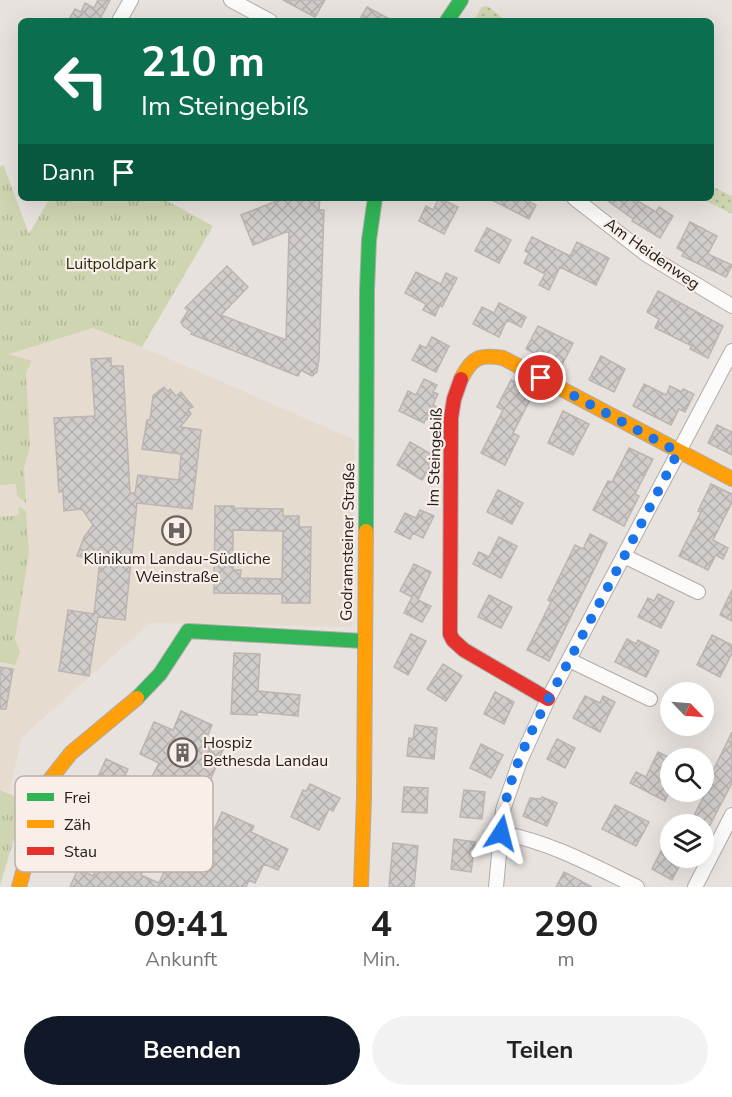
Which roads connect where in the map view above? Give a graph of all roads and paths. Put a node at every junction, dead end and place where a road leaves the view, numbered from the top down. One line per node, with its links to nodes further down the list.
1 (131, 0): 4 (street)
2 (231, 0): 5 (street)
3 (462, 0): 6 (street)
4 (121, 18)
5 (264, 18)
6 (449, 18)
7 (375, 201): 15 (street, Godramsteiner Straße)
8 (578, 201): 9 (street, Am Heidenweg)
9 (732, 306)
10 (732, 351): 11 (street)
11 (678, 452): 12 (street, Im Steingebiß); 13 (street); 17 (street, Im Steingebiß)
12 (732, 479)
13 (624, 556): 14 (street); 16 (street)
14 (698, 592)
15 (363, 641): 19 (street); 24 (street, Godramsteiner Straße)
16 (569, 660): 17 (street); 18 (street)
17 (548, 699): 21 (street)
18 (650, 699)
19 (52, 776)
20 (732, 815): 27 (street)
21 (501, 833): 25 (street); 26 (street)
22 (23, 872): 23 (street)
23 (19, 887)
24 (361, 887)
25 (496, 887)
26 (637, 887)
27 (695, 887)

